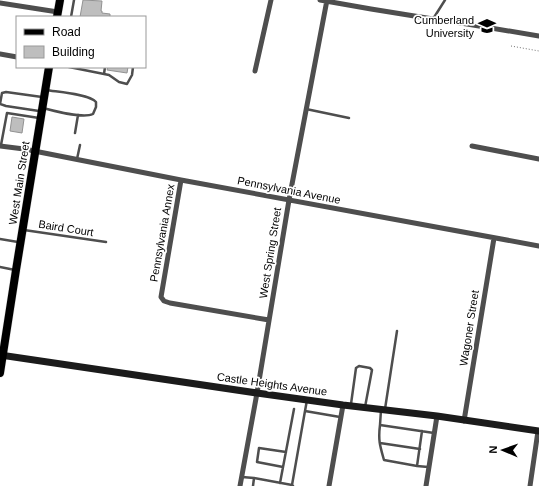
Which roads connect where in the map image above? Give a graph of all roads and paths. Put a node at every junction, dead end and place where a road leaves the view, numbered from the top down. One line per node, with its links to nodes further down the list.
1 (60, 0): 8 (main road)
2 (74, 0): 9 (lane)
3 (271, 0): 20 (street)
4 (320, 0): 5 (street)
5 (327, 0): 10 (street); 24 (street, West Spring Street)
6 (445, 0): 10 (lane)
7 (0, 3): 8 (street)
8 (58, 15)
9 (71, 16)
10 (433, 19): 11 (street)
11 (539, 36)
12 (511, 46): 13 (path)
13 (539, 51)
14 (0, 54): 15 (street)
15 (16, 57)
16 (49, 68): 22 (main road, West Main Street)
17 (74, 68): 21 (lane)
18 (106, 68): 21 (lane)
19 (132, 68): 21 (lane)
20 (255, 72)
21 (104, 74)
22 (45, 94): 23 (lane); 25 (main road, West Main Street); 27 (lane)
23 (6, 106): 25 (lane); 26 (lane)
24 (306, 109): 28 (lane); 37 (street, West Spring Street)
25 (42, 112): 26 (lane); 27 (lane); 33 (main road, West Main Street)
26 (7, 113): 31 (lane)
27 (78, 115): 29 (lane)
28 (349, 118)
29 (75, 133)
30 (80, 145): 34 (lane)
31 (0, 146): 33 (street, Pennsylvania Avenue)
32 (472, 146): 35 (street)
33 (36, 152): 34 (street, Pennsylvania Avenue); 38 (main road, West Main Street)
34 (77, 159): 36 (street, Pennsylvania Avenue)
35 (539, 159)
36 (181, 180): 37 (street, Pennsylvania Avenue); 46 (street, Pennsylvania Annex)
37 (288, 200): 39 (street, Pennsylvania Avenue); 46 (street, West Spring Street)
38 (23, 230): 41 (main road, West Main Street); 42 (lane, Baird Court)
39 (494, 238): 43 (street, Pennsylvania Avenue); 60 (street, Wagoner Street)
40 (0, 239): 41 (lane)
41 (21, 242): 45 (main road, West Main Street)
42 (106, 242)
43 (539, 246)
44 (0, 267): 45 (lane)
45 (16, 270): 47 (main road, West Main Street)
46 (270, 320): 51 (street, West Spring Street)
47 (4, 327): 49 (main road, West Main Street)
48 (397, 331): 56 (lane)
49 (2, 356): 50 (main road, West Main Street); 51 (street, Castle Heights Avenue)
50 (0, 373)
51 (257, 393): 52 (street, Castle Heights Avenue); 71 (street, West Spring Street)
52 (307, 400): 53 (street, Castle Heights Avenue); 57 (lane)
53 (347, 405): 54 (street, Castle Heights Avenue); 54 (lane); 59 (street)
54 (365, 408): 56 (street, Castle Heights Avenue)
55 (294, 409): 67 (lane)
56 (383, 410): 58 (street, Castle Heights Avenue); 61 (lane)
57 (305, 411): 59 (lane); 74 (lane)
58 (437, 416): 60 (street, Castle Heights Avenue); 64 (street)
59 (341, 417): 77 (street)
60 (464, 421): 63 (street, Castle Heights Avenue)
61 (380, 425): 62 (lane); 65 (lane)
62 (422, 431): 64 (lane); 66 (lane)
63 (538, 431): 79 (street)
64 (434, 433): 70 (street)
65 (380, 444): 66 (lane); 69 (lane)
66 (420, 449): 69 (lane)
67 (286, 452): 68 (lane); 68 (lane)
68 (283, 466): 73 (lane)
69 (417, 466): 70 (lane)
70 (429, 467): 78 (street)
71 (242, 477): 72 (lane); 75 (street, West Spring Street)
72 (254, 478): 73 (lane); 76 (lane)
73 (280, 482): 74 (lane)
74 (293, 485)
75 (240, 486)
76 (253, 486)
77 (329, 486)
78 (426, 486)
79 (530, 486)

